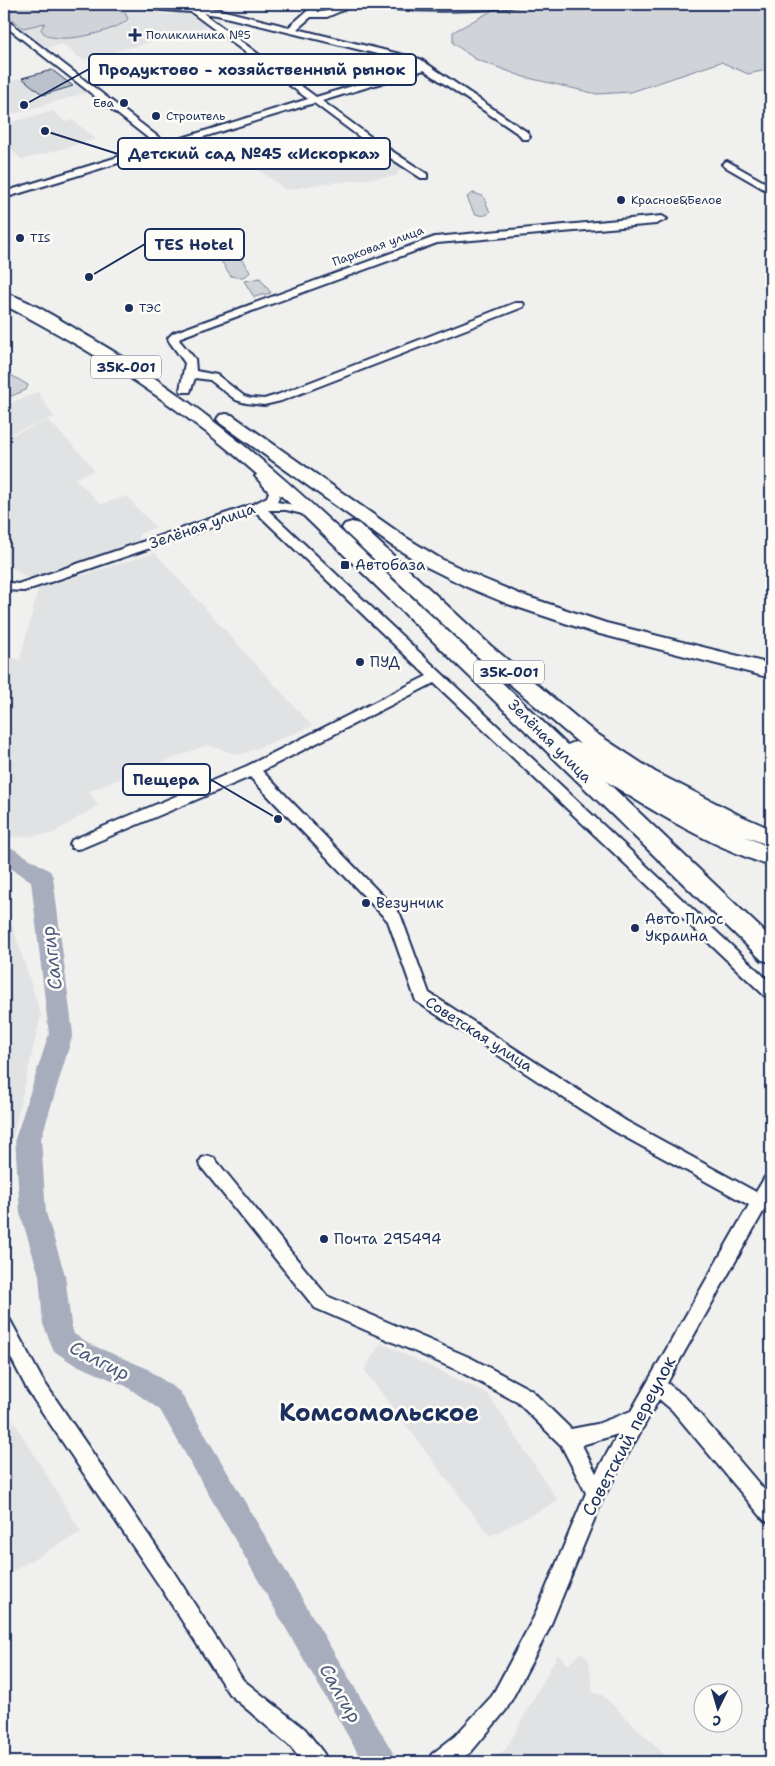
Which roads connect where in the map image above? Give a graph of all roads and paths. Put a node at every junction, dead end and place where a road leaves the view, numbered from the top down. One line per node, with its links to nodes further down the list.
1 (320, 4): 7 (street)
2 (353, 4): 7 (street)
3 (370, 4): 4 (street)
4 (516, 4)
5 (149, 6): 6 (street)
6 (191, 9): 9 (street); 11 (street)
7 (308, 14): 9 (street)
8 (4, 21): 13 (street)
9 (290, 31): 10 (street)
10 (426, 66): 11 (street); 12 (street)
11 (316, 100): 13 (street); 15 (street)
12 (525, 137)
13 (164, 146): 17 (street)
14 (727, 164): 16 (street)
15 (424, 176)
16 (771, 190)
17 (4, 195)
18 (662, 219): 22 (street, Парковая улица)
19 (4, 286): 22 (main road, 35К-001)
20 (4, 298): 22 (main road, 35К-001)
21 (519, 305): 22 (street)
22 (183, 388): 23 (main road, 35К-001); 24 (street, Зелёная улица); 25 (main road, Зелёная улица / 35К-001)
23 (280, 459): 27 (main road); 31 (main road, 35К-001)
24 (262, 505): 25 (street); 26 (street, Зелёная улица); 28 (street)
25 (311, 512): 29 (main road, Зелёная улица / 35К-001)
26 (4, 586)
27 (771, 671)
28 (437, 676): 30 (street); 35 (street)
29 (520, 711): 33 (main road); 34 (main road, Зелёная улица / 35К-001)
30 (252, 770): 32 (street); 38 (street, Советская улица)
31 (771, 838)
32 (77, 844)
33 (771, 857)
34 (771, 953)
35 (771, 992)
36 (208, 1163): 42 (street)
37 (771, 1182): 38 (street, Советский переулок)
38 (759, 1202): 40 (street, Советский переулок)
39 (4, 1326): 45 (street)
40 (655, 1385): 41 (street, Советский переулок); 44 (street)
41 (637, 1418): 42 (street); 43 (street, Советский переулок)
42 (568, 1439): 43 (street)
43 (596, 1492): 46 (street, Советский переулок)
44 (771, 1513)
45 (316, 1762)
46 (440, 1762)

